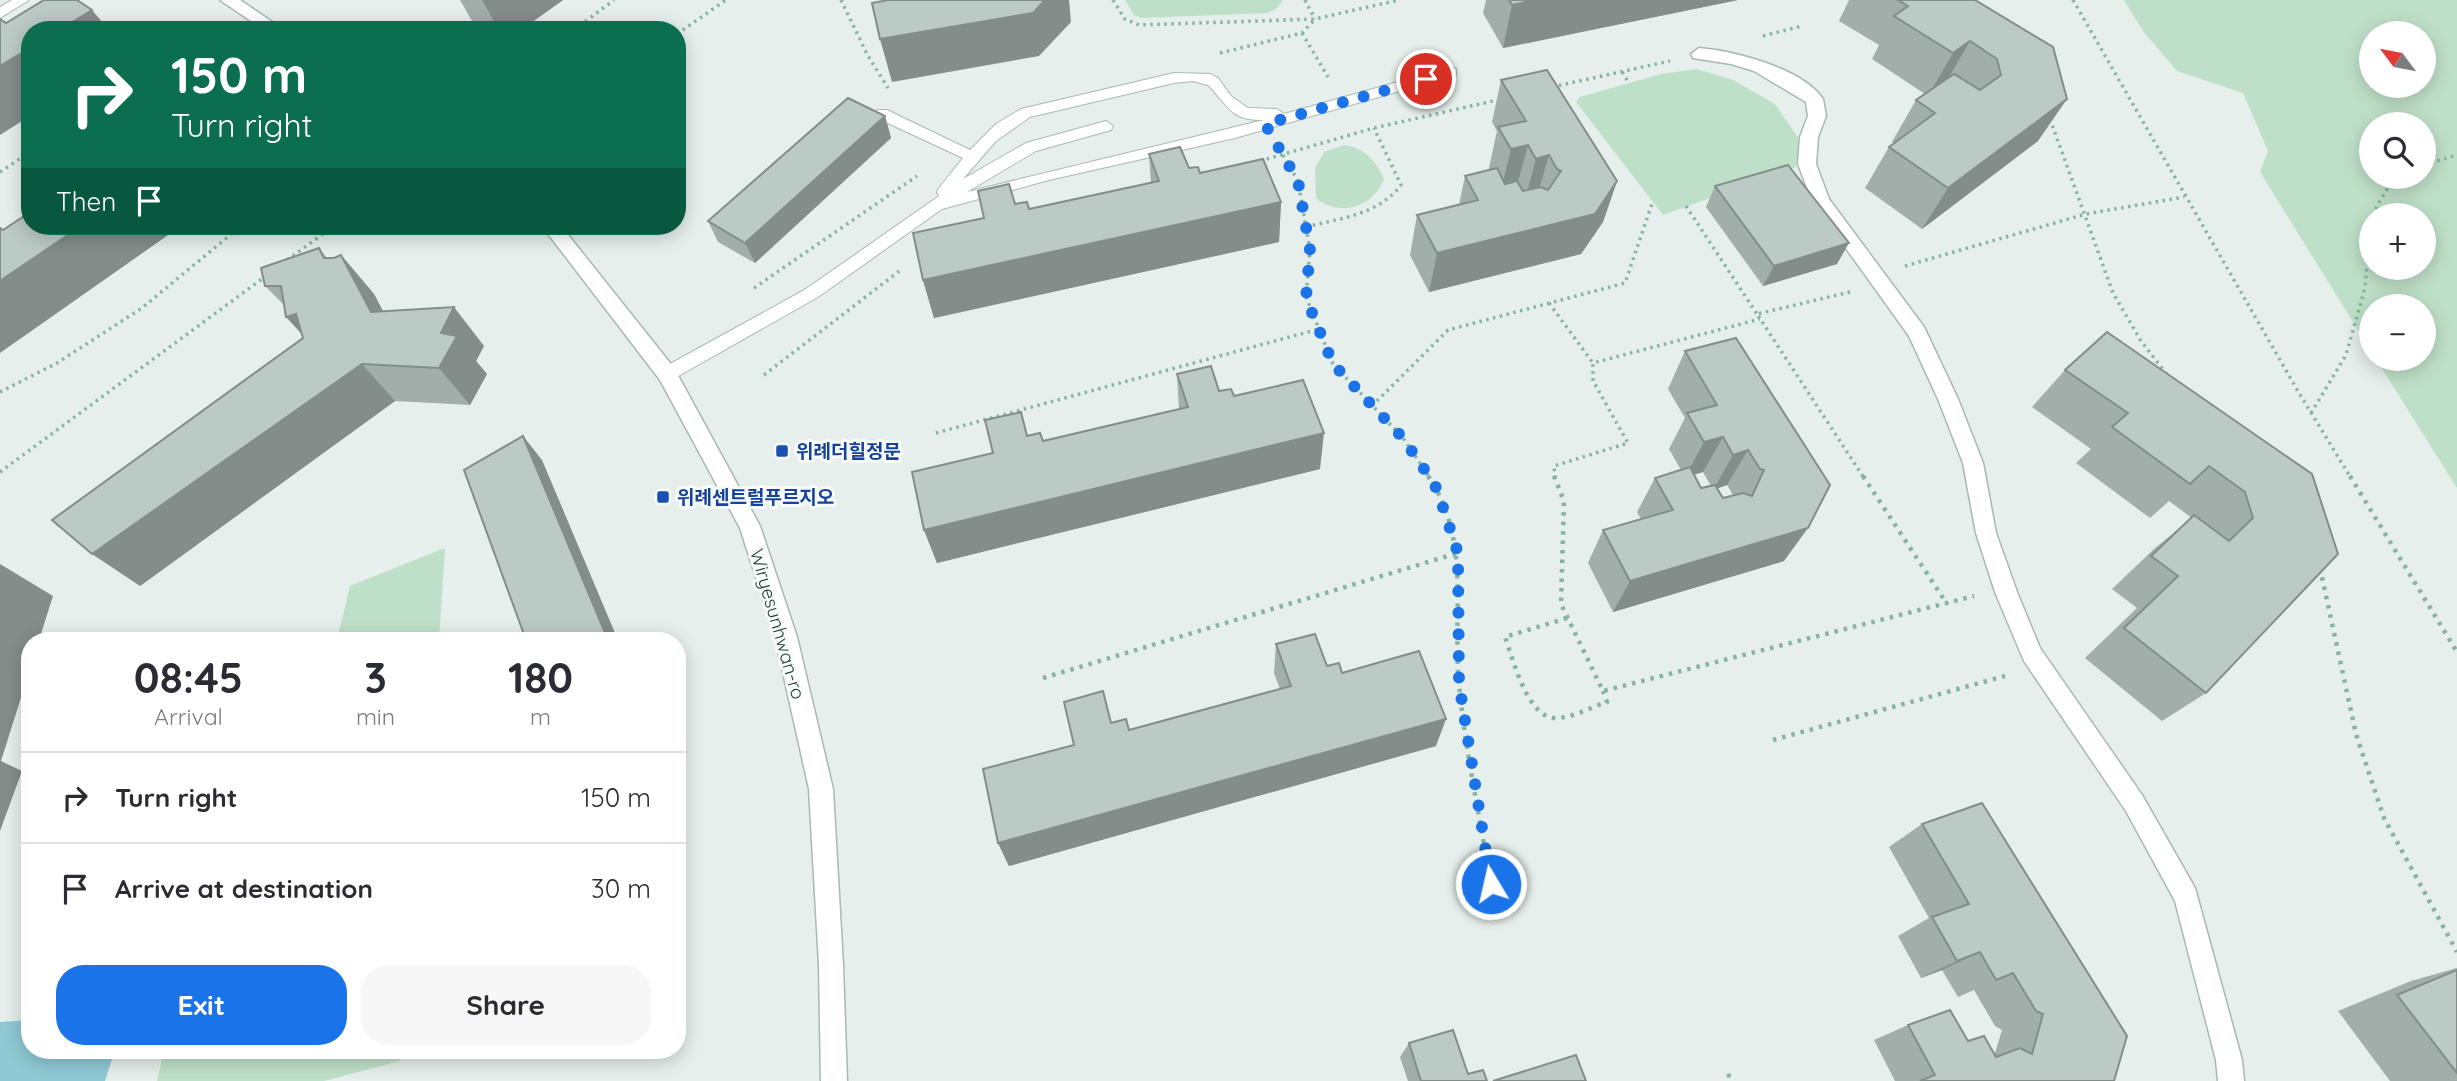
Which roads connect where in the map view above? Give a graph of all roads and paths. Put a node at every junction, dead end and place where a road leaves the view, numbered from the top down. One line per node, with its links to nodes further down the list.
1 (22, 0): 10 (lane)
2 (228, 0): 12 (street)
3 (614, 0): 13 (path)
4 (726, 0): 15 (path)
5 (841, 0): 23 (path)
6 (1113, 0): 11 (path)
7 (1305, 0): 11 (path)
8 (1399, 0): 11 (path)
9 (2073, 0): 39 (path)
10 (0, 13)
11 (1315, 19)
12 (261, 21)
13 (586, 21)
14 (1802, 26): 17 (path)
15 (686, 28)
16 (1302, 33): 20 (path)
17 (1699, 54): 19 (path); 51 (street)
18 (1451, 72): 26 (lane)
19 (1621, 72): 21 (path); 22 (path)
20 (1329, 80)
21 (1629, 83)
22 (1544, 89)
23 (892, 92)
24 (1504, 98): 30 (path)
25 (2046, 110): 43 (path)
26 (1298, 113): 28 (lane); 33 (lane)
27 (882, 114): 33 (lane)
28 (1265, 124): 32 (path); 42 (lane)
29 (1106, 126): 42 (lane)
30 (1374, 128): 32 (path); 44 (path)
31 (2457, 155): 35 (path)
32 (1283, 156): 36 (path); 44 (path)
33 (973, 157): 42 (lane)
34 (21, 158): 38 (path)
35 (2436, 161)
36 (1257, 162)
37 (927, 169): 53 (path)
38 (0, 172)
39 (2184, 197): 43 (path); 63 (path)
40 (1653, 201): 54 (path)
41 (1686, 206): 55 (path)
42 (934, 207): 58 (lane)
43 (2086, 215): 51 (path); 60 (path)
44 (1306, 227): 56 (path)
45 (230, 235): 61 (path)
46 (322, 235): 49 (path)
47 (558, 235): 58 (street, Wiryesunhwan-ro)
48 (912, 262): 59 (path)
49 (281, 265)
50 (270, 273): 65 (path)
51 (1878, 280): 55 (path); 68 (street)
52 (2366, 280): 63 (path)
53 (753, 289)
54 (1549, 303): 57 (path); 62 (path)
55 (1758, 317): 57 (path); 69 (path)
56 (1319, 329): 62 (path); 64 (path)
57 (1592, 363): 70 (path)
58 (667, 374): 79 (street, Wiryesunhwan-ro)
59 (764, 375)
60 (2174, 384)
61 (0, 392)
62 (1372, 406): 66 (path)
63 (2311, 413): 71 (path)
64 (936, 433)
65 (0, 472)
66 (1458, 553): 73 (path); 76 (path)
67 (2318, 562): 77 (path)
68 (2005, 588): 69 (path); 72 (street)
69 (1947, 604): 74 (path)
70 (1567, 618): 74 (path); 74 (path)
71 (2457, 652)
72 (2040, 666): 75 (path); 81 (street)
73 (1043, 678)
74 (1603, 691)
75 (1773, 740)
76 (1491, 884)
77 (2457, 952)
78 (1728, 1073): 80 (path)
79 (834, 1081)
80 (1732, 1081)
81 (2231, 1081)

